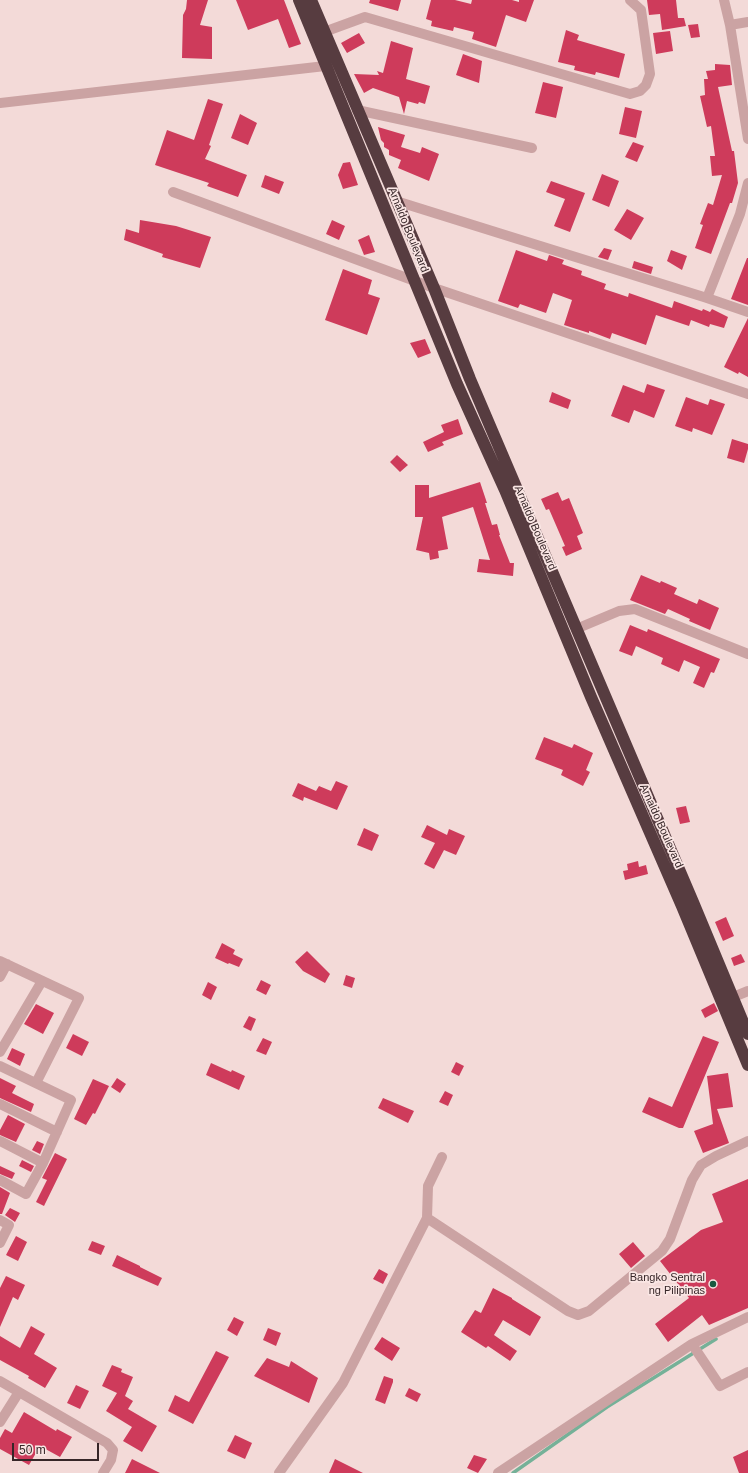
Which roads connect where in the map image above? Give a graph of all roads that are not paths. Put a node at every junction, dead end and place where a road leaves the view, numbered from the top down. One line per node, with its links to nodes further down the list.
1 (299, 0): 8 (highway, Arnaldo Boulevard)
2 (311, 0): 7 (highway, Arnaldo Boulevard)
3 (630, 0): 7 (street)
4 (724, 0): 6 (street)
5 (748, 22): 6 (street)
6 (730, 25): 11 (street)
7 (324, 32): 8 (highway, Arnaldo Boulevard)
8 (332, 65): 9 (street); 10 (highway, Arnaldo Boulevard); 14 (highway, Arnaldo Boulevard)
9 (0, 103)
10 (357, 110): 13 (street); 14 (highway, Arnaldo Boulevard)
11 (748, 132): 12 (street)
12 (748, 139)
13 (532, 148)
14 (377, 173): 17 (highway, Arnaldo Boulevard); 19 (highway, Arnaldo Boulevard)
15 (748, 183): 18 (street)
16 (173, 192): 19 (street)
17 (396, 201): 20 (highway, Arnaldo Boulevard); 21 (street)
18 (744, 215): 21 (street)
19 (415, 281): 20 (street); 24 (highway, Arnaldo Boulevard)
20 (434, 288): 23 (highway, Arnaldo Boulevard); 25 (street)
21 (707, 298): 22 (street)
22 (748, 312)
23 (470, 379): 24 (highway); 26 (highway, Arnaldo Boulevard)
24 (457, 384): 26 (highway, Arnaldo Boulevard)
25 (748, 394)
26 (510, 488): 27 (highway, Arnaldo Boulevard)
27 (554, 591): 28 (highway, Arnaldo Boulevard); 31 (highway, Arnaldo Boulevard)
28 (576, 629): 29 (street); 30 (highway, Arnaldo Boulevard)
29 (748, 654)
30 (603, 694): 31 (highway); 32 (highway, Arnaldo Boulevard)
31 (591, 697): 33 (highway, Arnaldo Boulevard)
32 (651, 804): 33 (highway); 34 (highway, Arnaldo Boulevard)
33 (639, 808): 34 (highway, Arnaldo Boulevard)
34 (687, 904): 39 (highway, Arnaldo Boulevard)
35 (3, 963): 36 (street); 37 (street)
36 (0, 977)
37 (42, 981): 41 (street); 44 (street)
38 (748, 991): 39 (street)
39 (727, 1000): 40 (highway, Arnaldo Boulevard); 42 (highway, Arnaldo Boulevard)
40 (748, 1034)
41 (0, 1052)
42 (748, 1065)
43 (0, 1066): 44 (street)
44 (36, 1083): 46 (street)
45 (1, 1108): 46 (street)
46 (57, 1132): 50 (street)
47 (0, 1141): 50 (street)
48 (748, 1141): 52 (street)
49 (442, 1157): 52 (street)
50 (43, 1163): 51 (street)
51 (0, 1180)
52 (426, 1218): 62 (street)
53 (0, 1220): 54 (street)
54 (0, 1243)
55 (748, 1316): 56 (street)
56 (692, 1344): 57 (street); 63 (street)
57 (748, 1372)
58 (0, 1381): 59 (street)
59 (19, 1392): 60 (street); 61 (street)
60 (0, 1422)
61 (103, 1473)
62 (278, 1473)
63 (498, 1473)

